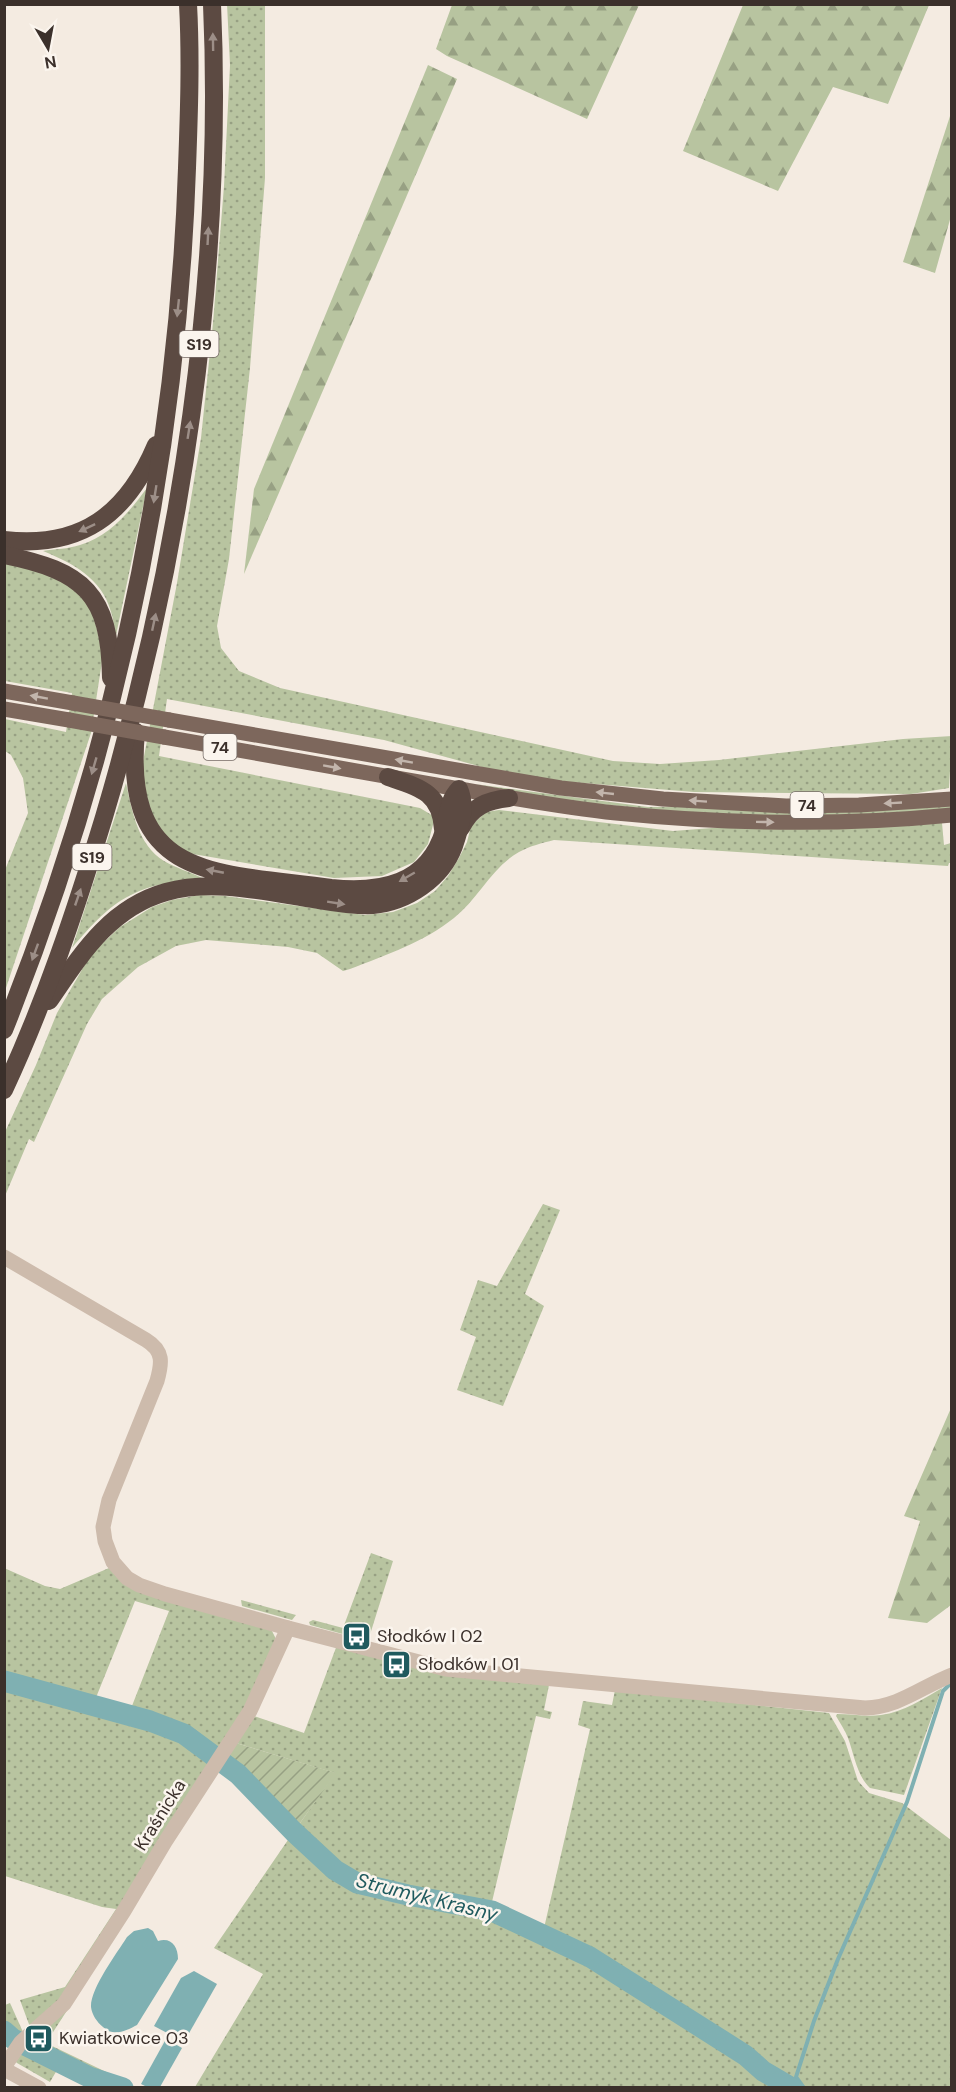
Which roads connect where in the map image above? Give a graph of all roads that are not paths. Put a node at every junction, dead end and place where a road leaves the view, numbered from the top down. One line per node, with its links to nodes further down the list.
1 (188, 4): 3 (highway, S19, one-way to 3)
2 (212, 4): 6 (highway, S19, one-way to 2)
3 (168, 416): 4 (highway, one-way to 4); 8 (highway, S19, one-way to 8)
4 (4, 540)
5 (4, 555): 8 (highway)
6 (141, 679): 15 (highway, one-way to 6); 17 (highway, S19, one-way to 6)
7 (4, 691): 11 (main road, 74, one-way to 7, bridge)
8 (111, 704): 16 (highway, S19, one-way to 16)
9 (4, 708): 10 (main road, 74, one-way to 10, bridge)
10 (388, 777): 11 (main road, 74); 15 (highway)
11 (461, 780): 12 (main road, 74); 13 (main road, 74, one-way to 11); 15 (highway)
12 (509, 798): 14 (main road, 74, one-way to 14); 15 (highway)
13 (951, 799)
14 (951, 815)
15 (450, 834): 17 (highway, one-way to 15)
16 (4, 1030)
17 (29, 1031): 18 (highway, S19)
18 (4, 1090)
19 (4, 1257): 20 (street)
20 (288, 1628): 21 (street); 22 (street, Kraśnicka)
21 (951, 1675)
22 (4, 2068): 23 (street)
23 (39, 2088)

